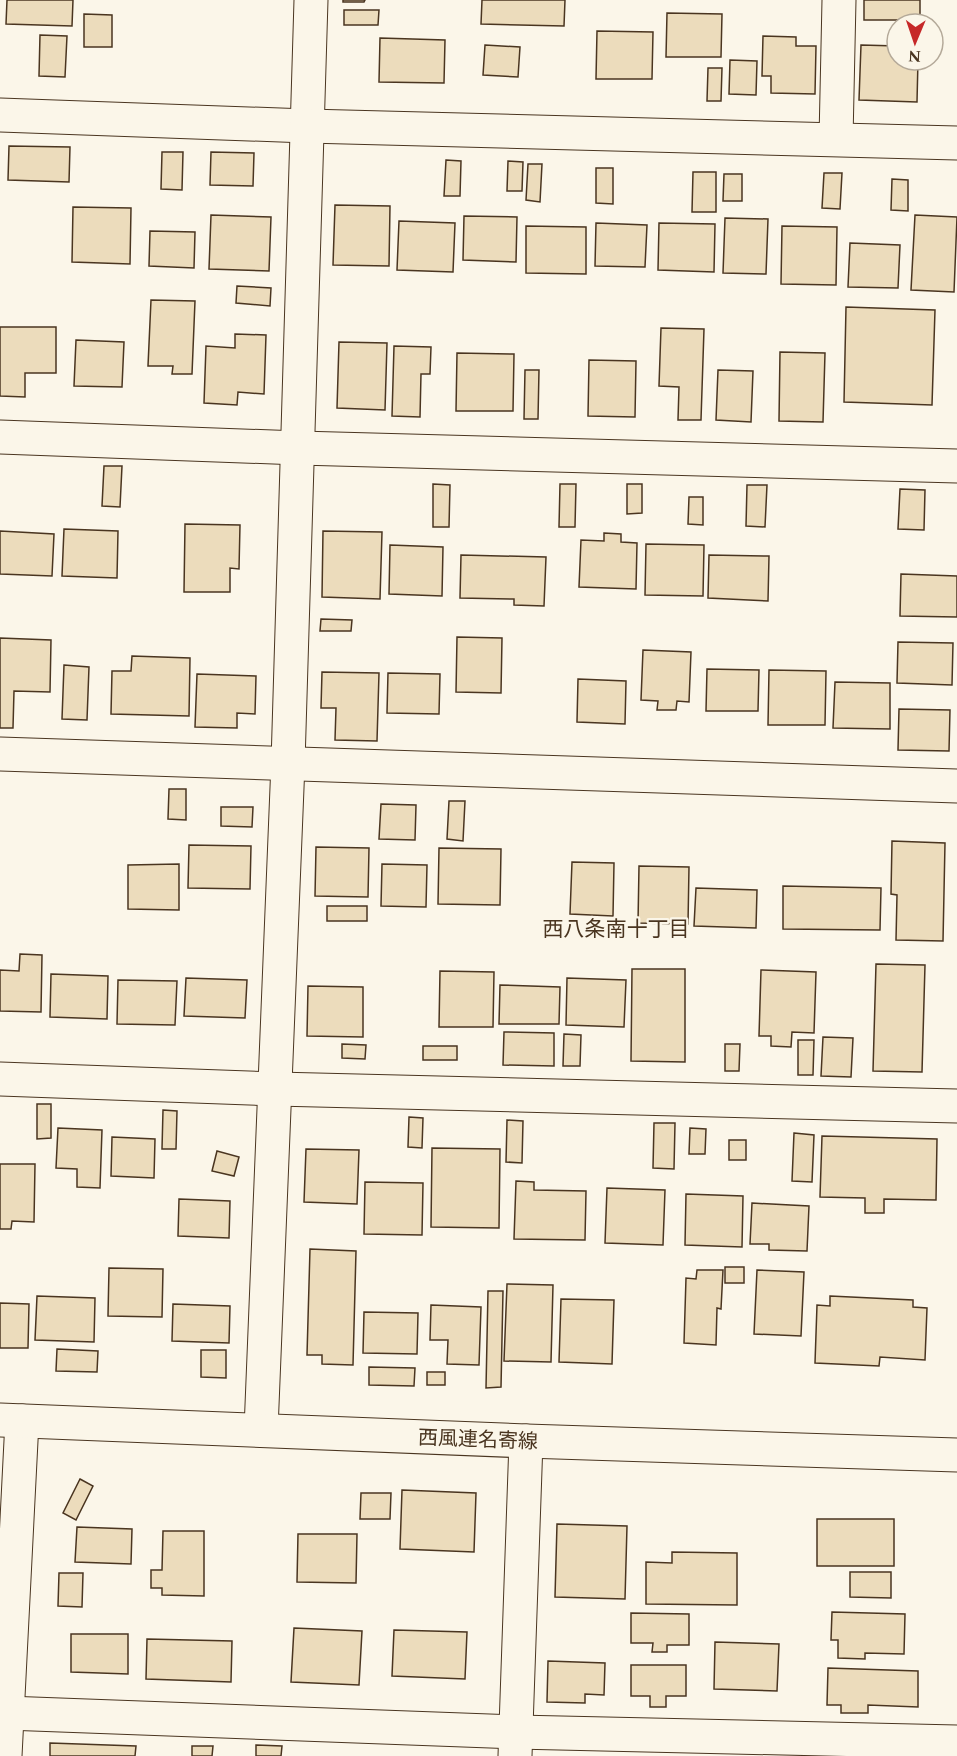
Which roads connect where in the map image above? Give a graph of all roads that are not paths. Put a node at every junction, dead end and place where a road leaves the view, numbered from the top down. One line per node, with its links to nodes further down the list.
1 (311, 0): 4 (street)
2 (839, 0): 5 (street)
3 (0, 115): 4 (street)
4 (307, 126): 5 (street); 8 (street)
5 (836, 139): 6 (street)
6 (957, 143)
7 (0, 437): 8 (street)
8 (299, 448): 9 (street); 11 (street)
9 (957, 466)
10 (0, 754): 11 (street)
11 (288, 763): 12 (street); 14 (street)
12 (957, 786)
13 (0, 1078): 14 (street)
14 (276, 1089): 15 (street); 17 (street)
15 (957, 1106)
16 (11, 1421): 17 (street, 西風連名寄線); 20 (street)
17 (261, 1430): 18 (street, 西風連名寄線)
18 (526, 1441): 19 (street, 西風連名寄線); 22 (street)
19 (957, 1455)
20 (6, 1713): 22 (street); 23 (street)
21 (957, 1742): 22 (street)
22 (516, 1744)
23 (4, 1756)

